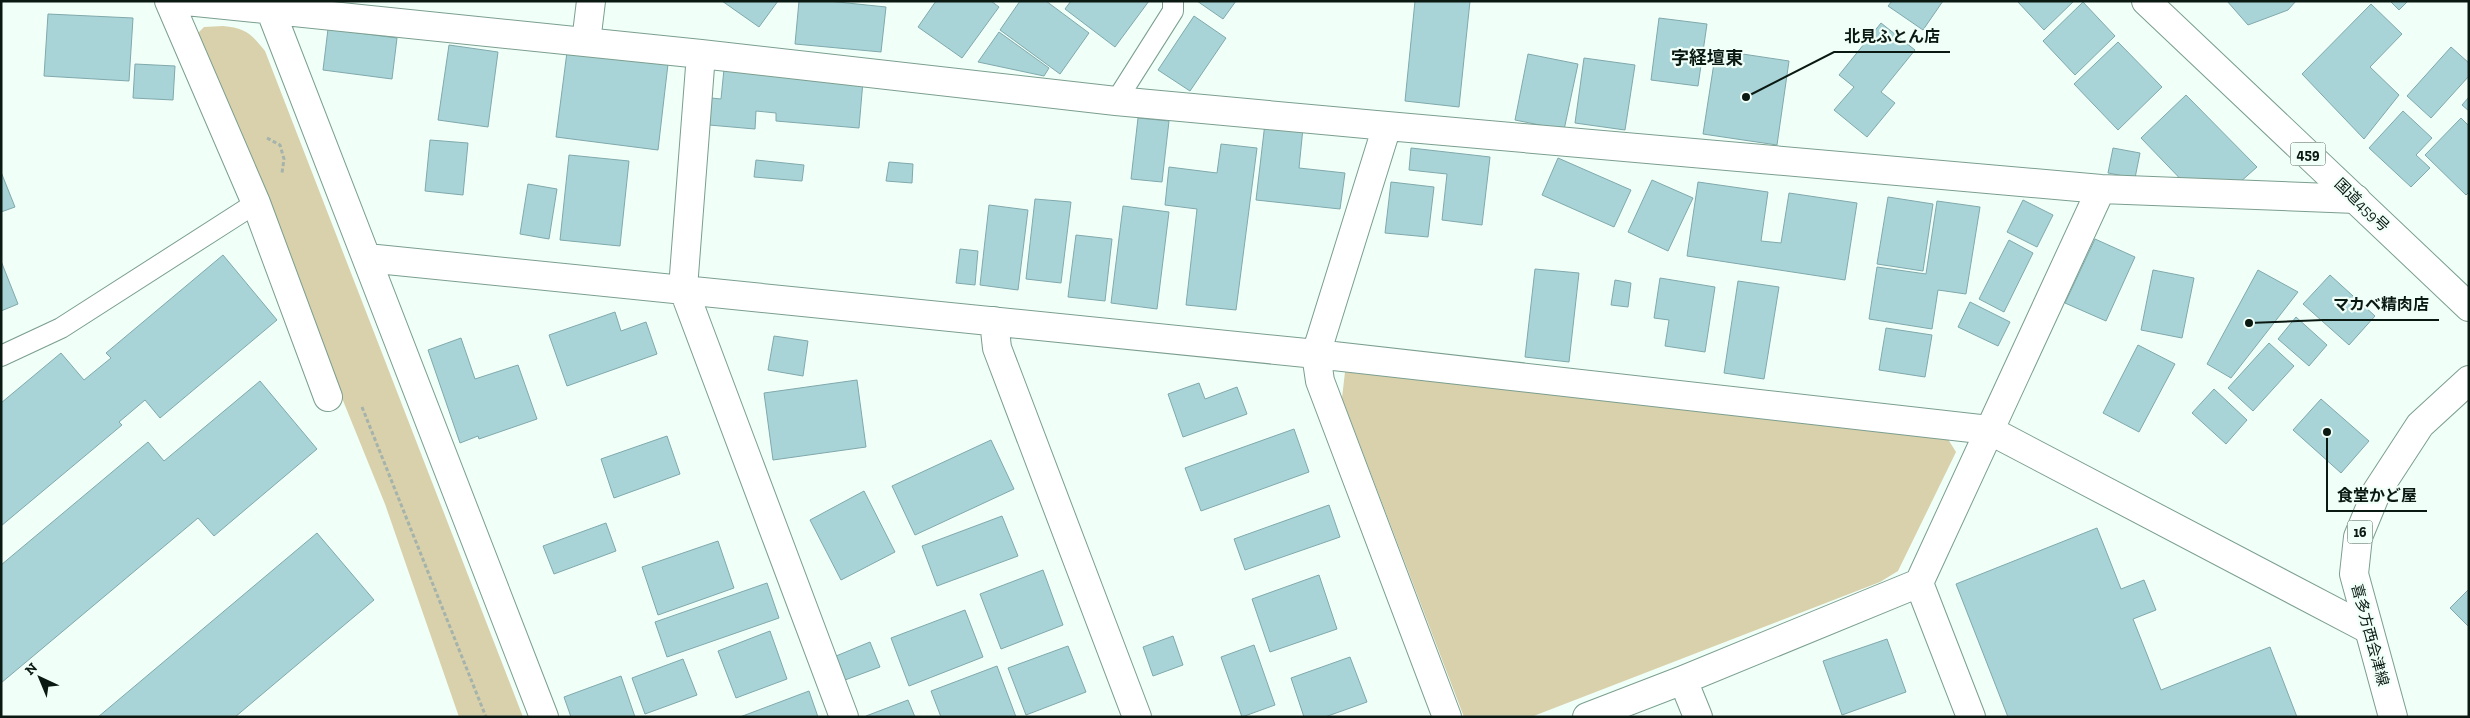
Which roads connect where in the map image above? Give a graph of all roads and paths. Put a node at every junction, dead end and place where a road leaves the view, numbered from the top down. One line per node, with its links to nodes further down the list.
1 (169, 1): 14 (main road)
2 (186, 1): 6 (main road)
3 (590, 1): 8 (main road)
4 (1173, 1): 10 (lane)
5 (2146, 1): 13 (main road, 国道459号 / 459)
6 (238, 5): 7 (main road)
7 (270, 9): 8 (main road); 15 (main road)
8 (586, 42): 9 (main road)
9 (701, 54): 10 (main road); 16 (main road)
10 (1116, 100): 11 (main road)
11 (1387, 126): 12 (main road); 19 (main road)
12 (2101, 189): 13 (main road); 23 (main road)
13 (2356, 199): 17 (main road, 国道459号 / 459)
14 (256, 203): 20 (lane); 22 (main road)
15 (366, 258): 16 (main road); 27 (main road)
16 (683, 288): 18 (main road); 28 (main road)
17 (2469, 307)
18 (994, 322): 19 (main road); 29 (main road)
19 (1316, 354): 23 (main road); 30 (main road)
20 (1, 356)
21 (2469, 380): 25 (main road, 喜多方西会津線 / 16)
22 (328, 397)
23 (1989, 430): 24 (main road); 25 (main road)
24 (1919, 583): 26 (main road); 33 (main road)
25 (2368, 629): 34 (main road, 喜多方西会津線 / 16)
26 (1683, 680): 31 (main road); 32 (main road)
27 (544, 717)
28 (844, 717)
29 (1137, 717)
30 (1447, 717)
31 (1586, 717)
32 (1698, 717)
33 (1971, 717)
34 (2393, 717)

